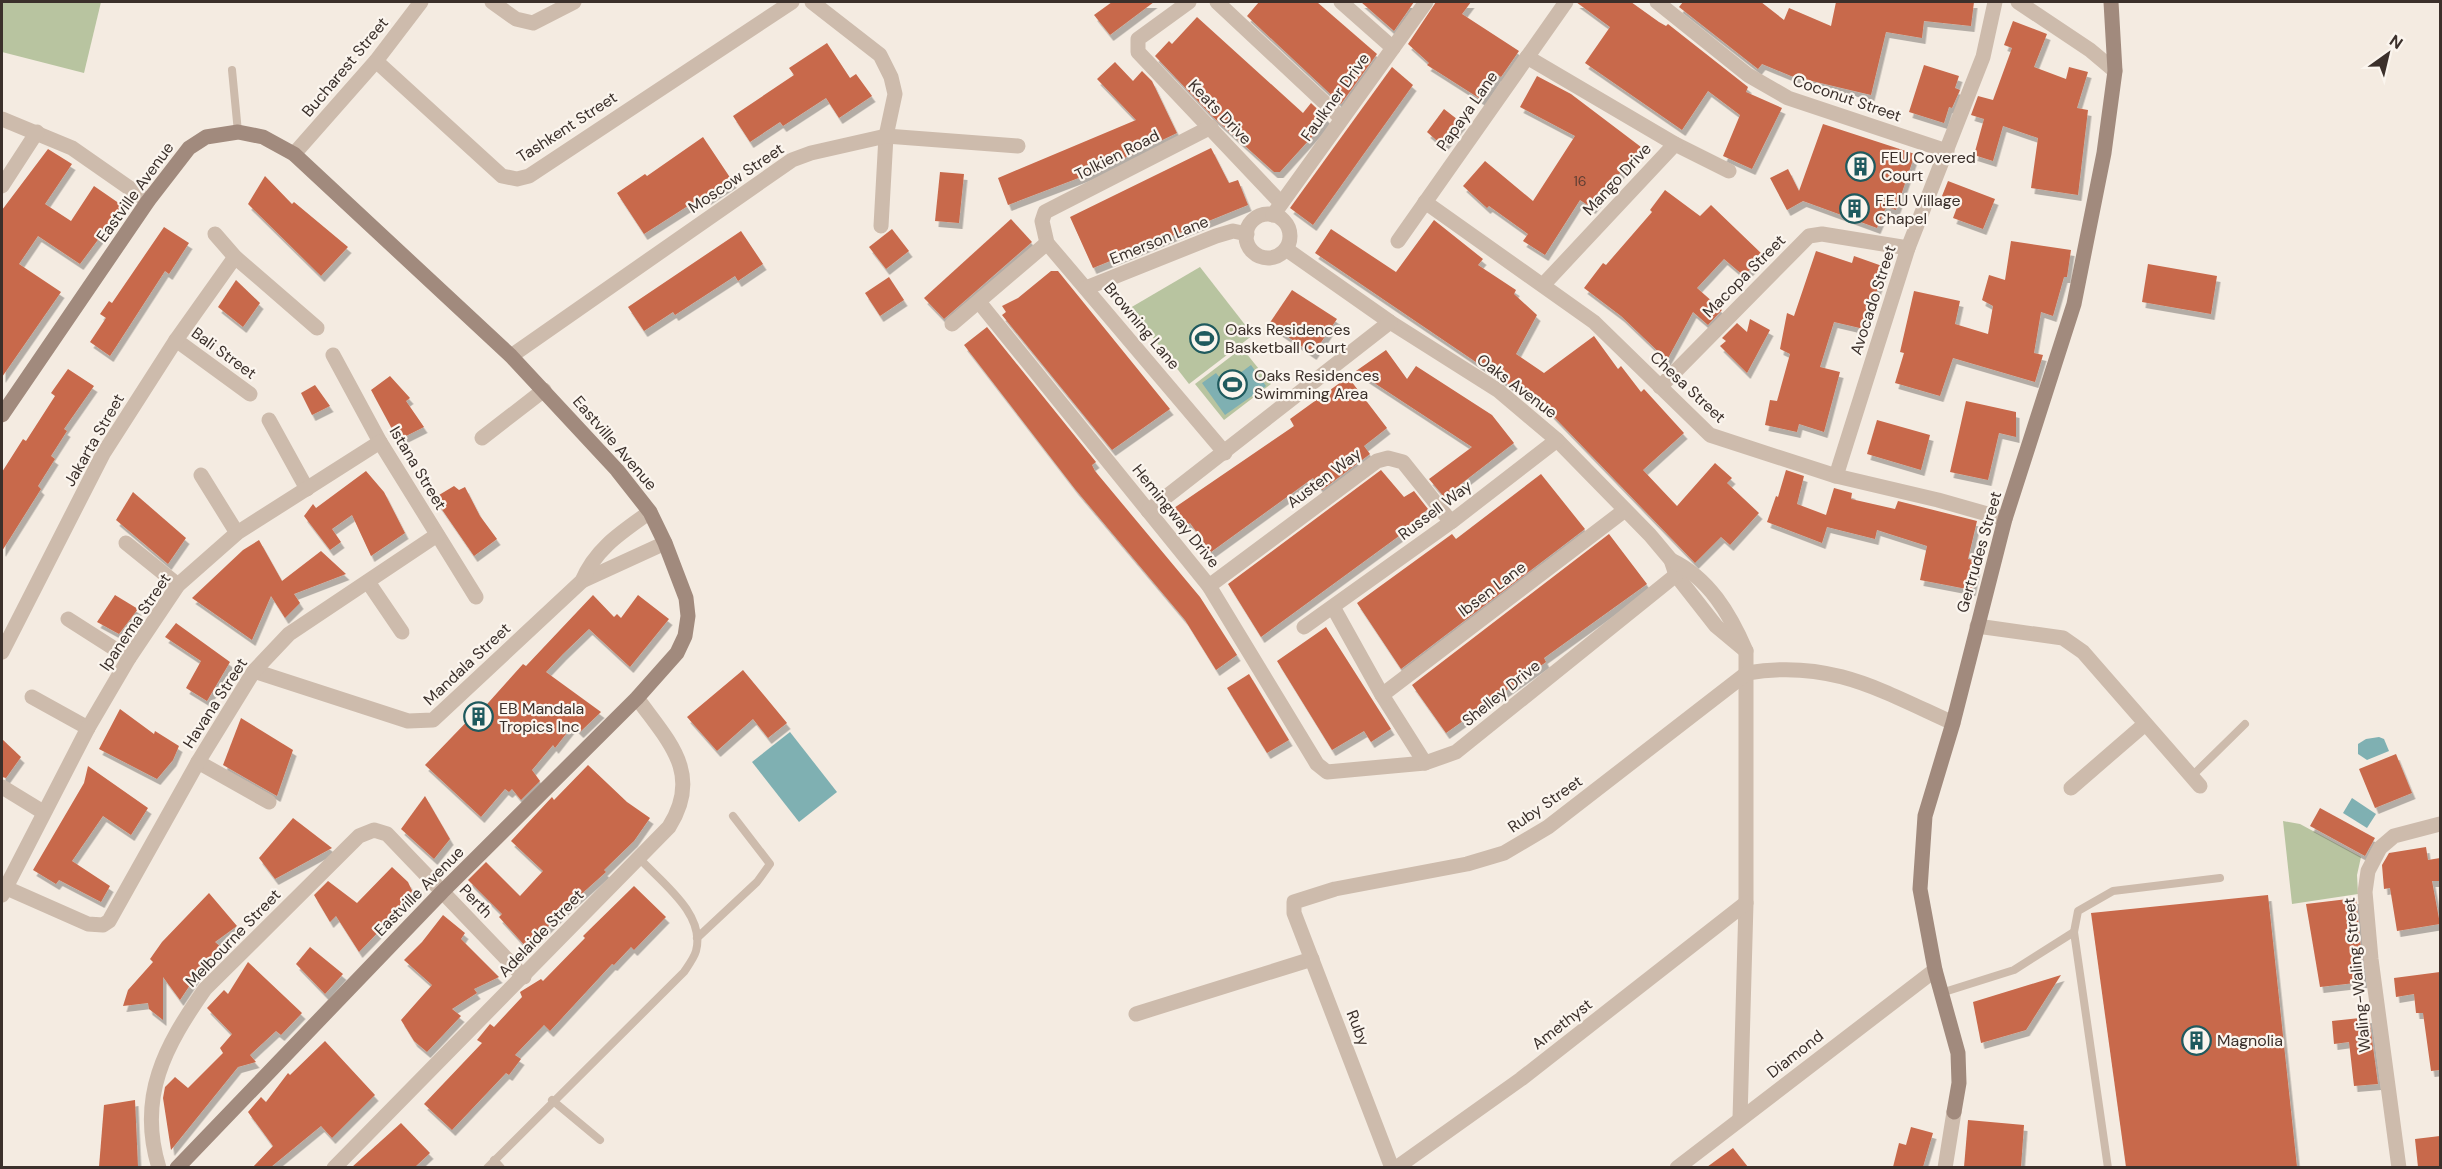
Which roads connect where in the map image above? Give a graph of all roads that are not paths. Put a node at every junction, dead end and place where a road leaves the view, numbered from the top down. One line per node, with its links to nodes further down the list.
1 (421, 2): 17 (street, Bucharest Street)
2 (492, 2): 3 (street)
3 (574, 2)
4 (792, 2): 17 (street, Tashkent Street)
5 (812, 2): 25 (street)
6 (1189, 2): 22 (street, Keats Drive)
7 (1216, 2): 20 (street)
8 (1341, 2): 15 (street)
9 (1426, 2): 15 (street, Faulkner Drive)
10 (1566, 2): 16 (street, Papaya Lane)
11 (1657, 2): 28 (street, Coconut Street)
12 (1995, 2): 28 (street, Avocado Street)
13 (2018, 2): 19 (street)
14 (2111, 2): 19 (street, Gertrudes Street)
15 (1393, 48): 20 (street, Faulkner Drive)
16 (1527, 57): 26 (street, Mango Drive); 33 (street, Papaya Lane)
17 (376, 61): 29 (street, Bucharest Street)
18 (232, 70): 24 (lane)
19 (2115, 71): 68 (street, Gertrudes Street)
20 (1341, 118): 34 (street, Faulkner Drive)
21 (2, 119): 23 (street)
22 (1211, 127): 34 (street, Keats Drive); 35 (street, Tolkien Road)
23 (37, 132): 31 (street); 32 (street)
24 (238, 132): 29 (street, Eastville Avenue); 32 (street, Eastville Avenue)
25 (886, 136): 27 (street, Moscow Street); 36 (street); 52 (street, Moscow Street)
26 (1675, 144): 30 (street); 44 (street, Mango Drive)
27 (1018, 146)
28 (1947, 151): 41 (street, Avocado Street)
29 (294, 154): 52 (street, Eastville Avenue)
30 (1729, 171)
31 (2, 186)
32 (148, 201): 56 (street, Eastville Avenue)
33 (1425, 202): 39 (street, Papaya Lane); 44 (street, Chesa Street)
34 (1277, 209): 38 (street); 42 (street)
35 (1042, 218): 40 (street, Browning Lane)
36 (881, 226)
37 (215, 234): 43 (street)
38 (1246, 234): 42 (street); 45 (street, Emerson Lane)
39 (1398, 241)
40 (1047, 243): 45 (street, Browning Lane); 46 (street)
41 (1908, 248): 53 (street, Macopa Street); 63 (street, Avocado Street)
42 (1286, 249): 47 (street, Oaks Avenue)
43 (235, 257): 49 (street); 50 (street, Jakarta Street)
44 (1542, 285): 53 (street, Chesa Street)
45 (1086, 288): 61 (street, Browning Lane)
46 (979, 302): 48 (street); 66 (street, Hemingway Drive)
47 (1390, 321): 59 (street, Oaks Avenue); 61 (street)
48 (952, 324)
49 (317, 328)
50 (176, 340): 55 (street, Bali Street); 85 (street, Jakarta Street)
51 (333, 355): 60 (street, Istana Street)
52 (511, 356): 54 (street, Eastville Avenue)
53 (1660, 387): 63 (street, Chesa Street)
54 (544, 390): 58 (street); 67 (street, Eastville Avenue)
55 (250, 394)
56 (2, 415)
57 (269, 420): 64 (street)
58 (482, 438)
59 (1557, 440): 65 (street, Oaks Avenue); 69 (street, Russell Way)
60 (380, 442): 64 (street, Ipanema Street); 71 (street, Istana Street)
61 (1225, 453): 66 (street)
62 (201, 475): 70 (street)
63 (1836, 476): 68 (street, Chesa Street)
64 (307, 489): 70 (street, Ipanema Street)
65 (1625, 510): 74 (street, Oaks Avenue); 89 (street, Ibsen Lane)
66 (1148, 511): 78 (street, Hemingway Drive)
67 (650, 512): 73 (street, Eastville Avenue); 75 (street)
68 (2005, 519): 82 (street, Gertrudes Street)
69 (1451, 522): 78 (street, Austen Way); 80 (street, Russell Way)
70 (237, 533): 77 (street, Ipanema Street)
71 (437, 535): 76 (street, Havana Street); 79 (street, Istana Street)
72 (126, 543): 77 (street)
73 (665, 543): 75 (street); 91 (street, Eastville Avenue)
74 (1674, 568): 88 (street, Oaks Avenue); 97 (street, Shelley Drive)
75 (582, 580): 87 (street, Mandala Street)
76 (368, 582): 84 (street); 87 (street, Havana Street)
77 (178, 585): 86 (street, Ipanema Street)
78 (1209, 586): 98 (street, Hemingway Drive)
79 (476, 597)
80 (1333, 607): 83 (street, Russell Way); 89 (street)
81 (68, 619): 86 (street)
82 (1977, 626): 92 (street, Gertrudes Street); 93 (street)
83 (1304, 627)
84 (402, 632)
85 (2, 652)
86 (129, 658): 95 (street, Ipanema Street)
87 (254, 671): 96 (street, Havana Street)
88 (1747, 673): 92 (street); 111 (street, Ruby Street); 112 (street, Oaks Avenue)
89 (1382, 695): 97 (street)
90 (32, 697): 95 (street)
91 (637, 698): 107 (street, Adelaide Street); 110 (street, Eastville Avenue)
92 (1953, 723): 116 (street, Gertrudes Street)
93 (2145, 724): 99 (street); 101 (street)
94 (2245, 724): 99 (lane)
95 (88, 728): 103 (street, Ipanema Street)
96 (198, 762): 102 (street); 109 (street, Havana Street)
97 (1425, 763): 98 (street, Shelley Drive)
98 (1322, 769)
99 (2196, 781)
100 (2, 787): 103 (street)
101 (2072, 788)
102 (269, 802)
103 (43, 812): 109 (street, Ipanema Street)
104 (733, 816): 114 (lane)
105 (2440, 824): 133 (street, Waling-Waling Street)
106 (374, 830): 110 (street, Perth); 124 (street, Melbourne Street)
107 (639, 858): 114 (lane); 117 (street, Adelaide Street)
108 (2220, 878): 113 (lane)
109 (3, 890)
110 (442, 892): 117 (street, Perth); 125 (street, Eastville Avenue)
111 (1294, 902): 115 (street, Ruby)
112 (1746, 903): 121 (street, Oaks Avenue); 129 (street, Amethyst)
113 (2074, 933): 118 (lane); 132 (lane)
114 (697, 938): 120 (lane)
115 (1312, 959): 119 (street); 129 (street, Ruby)
116 (1935, 970): 118 (street, Gertrudes Street); 121 (street, Diamond)
117 (524, 977): 126 (street, Adelaide Street)
118 (1941, 993): 131 (street, Gertrudes Street)
119 (1136, 1014)
120 (552, 1100): 122 (lane); 123 (lane)
121 (1740, 1119): 130 (street, Diamond)
122 (600, 1140)
123 (494, 1160): 127 (lane); 128 (lane)
124 (159, 1167)
125 (177, 1167)
126 (334, 1167)
127 (487, 1167)
128 (501, 1167)
129 (1394, 1167)
130 (1677, 1167)
131 (1945, 1167)
132 (2108, 1167)
133 (2399, 1167)

